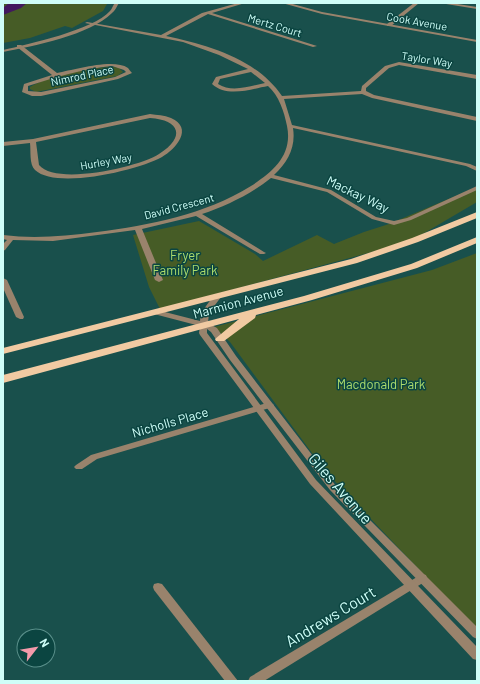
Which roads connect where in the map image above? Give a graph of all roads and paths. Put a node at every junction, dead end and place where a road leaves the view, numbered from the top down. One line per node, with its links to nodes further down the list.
1 (112, 3): 10 (street)
2 (117, 3): 10 (street)
3 (243, 3): 9 (street)
4 (284, 3): 11 (street, Cook Avenue)
5 (292, 3): 11 (street, Cook Avenue)
6 (417, 3): 11 (street)
7 (442, 3): 8 (street)
8 (477, 8)
9 (208, 13): 12 (street); 14 (street, Mertz Court)
10 (89, 24): 12 (street, David Crescent); 15 (street)
11 (390, 24): 13 (street, Cook Avenue)
12 (162, 36): 17 (street, David Crescent)
13 (477, 40)
14 (315, 46)
15 (20, 47): 16 (street); 18 (street, Nimrod Place)
16 (3, 50)
17 (251, 70): 20 (street, David Crescent); 20 (street)
18 (56, 75): 18 (street, Nimrod Place)
19 (477, 77): 21 (street, Taylor Way)
20 (268, 84): 22 (street, David Crescent)
21 (363, 92): 22 (street); 23 (street)
22 (280, 98): 24 (street, David Crescent)
23 (477, 119)
24 (290, 126): 27 (street); 28 (street, David Crescent)
25 (33, 141): 25 (street, Hurley Way); 26 (street, Hurley Way)
26 (3, 144)
27 (477, 169)
28 (271, 176): 29 (street, Mackay Way); 30 (street, David Crescent)
29 (477, 188)
30 (197, 214): 32 (street, David Crescent); 37 (street)
31 (477, 215): 40 (highway, Marmion Avenue)
32 (138, 228): 34 (street, David Crescent); 39 (street)
33 (3, 237): 34 (street, David Crescent)
34 (11, 239): 36 (street)
35 (477, 240): 41 (highway, Marmion Avenue)
36 (3, 249)
37 (262, 254)
38 (3, 280): 43 (street)
39 (159, 280)
40 (217, 297): 42 (highway, Marmion Avenue); 44 (street)
41 (260, 311): 44 (highway, Marmion Avenue); 45 (highway)
42 (157, 312): 44 (street, Giles Avenue); 46 (highway, Marmion Avenue)
43 (20, 317)
44 (205, 326): 45 (street, Giles Avenue); 47 (highway, Marmion Avenue); 49 (street, Giles Avenue)
45 (220, 339): 48 (street, Giles Avenue)
46 (3, 351)
47 (3, 379)
48 (270, 405): 49 (street, Nicholls Place); 51 (street, Giles Avenue)
49 (259, 409): 50 (street, Nicholls Place); 52 (street, Giles Avenue)
50 (79, 467)
51 (422, 578): 52 (street, Andrews Court); 54 (street, Giles Avenue)
52 (411, 585): 55 (street, Giles Avenue); 57 (street, Andrews Court)
53 (158, 587): 56 (street)
54 (477, 634)
55 (477, 655)
56 (232, 681)
57 (254, 681)

